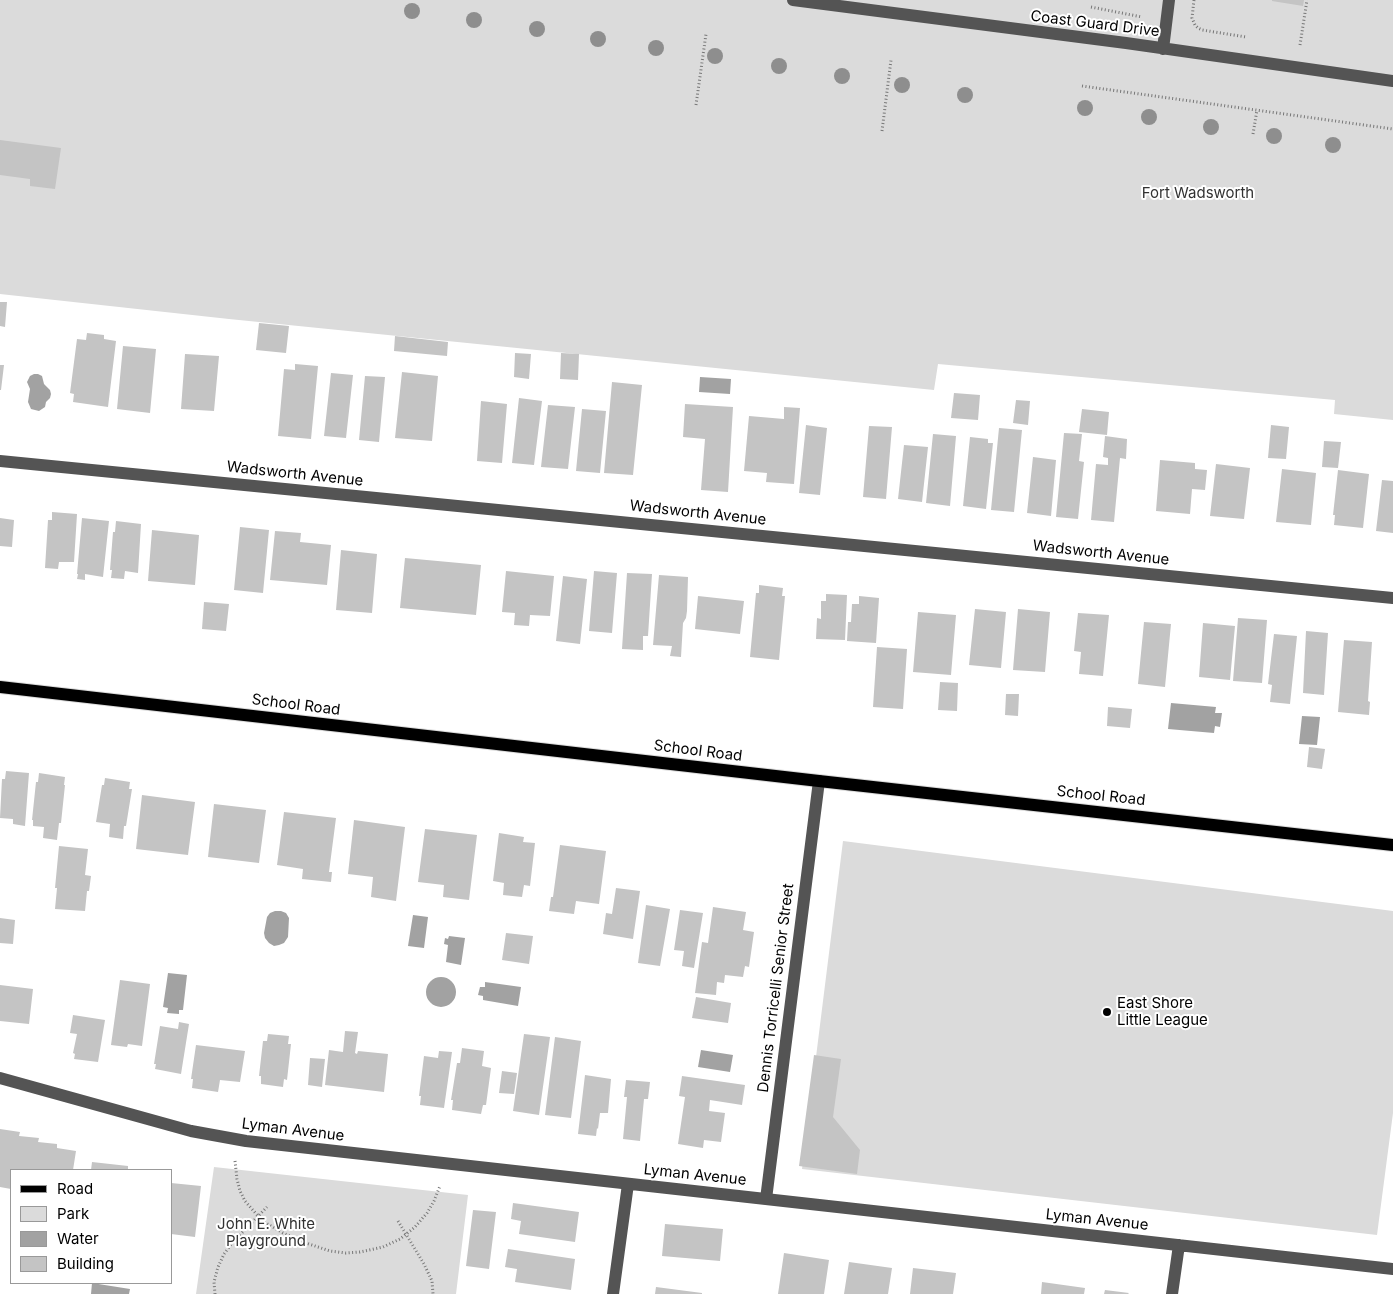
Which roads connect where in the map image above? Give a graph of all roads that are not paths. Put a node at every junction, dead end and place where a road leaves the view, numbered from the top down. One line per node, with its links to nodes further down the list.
1 (793, 0): 3 (street, Coast Guard Drive)
2 (1169, 0): 3 (street)
3 (1163, 49): 4 (street, Coast Guard Drive)
4 (1393, 81)
5 (0, 461): 6 (street, Wadsworth Avenue)
6 (1393, 598)
7 (0, 687): 8 (main road, School Road)
8 (819, 781): 9 (main road, School Road); 12 (street, Dennis Torricelli Senior Street)
9 (1393, 845)
10 (0, 1078): 11 (street, Lyman Avenue)
11 (628, 1184): 12 (street, Lyman Avenue); 15 (street)
12 (766, 1199): 13 (street, Lyman Avenue)
13 (1179, 1245): 14 (street, Lyman Avenue); 16 (street)
14 (1393, 1269)
15 (613, 1294)
16 (1172, 1294)

